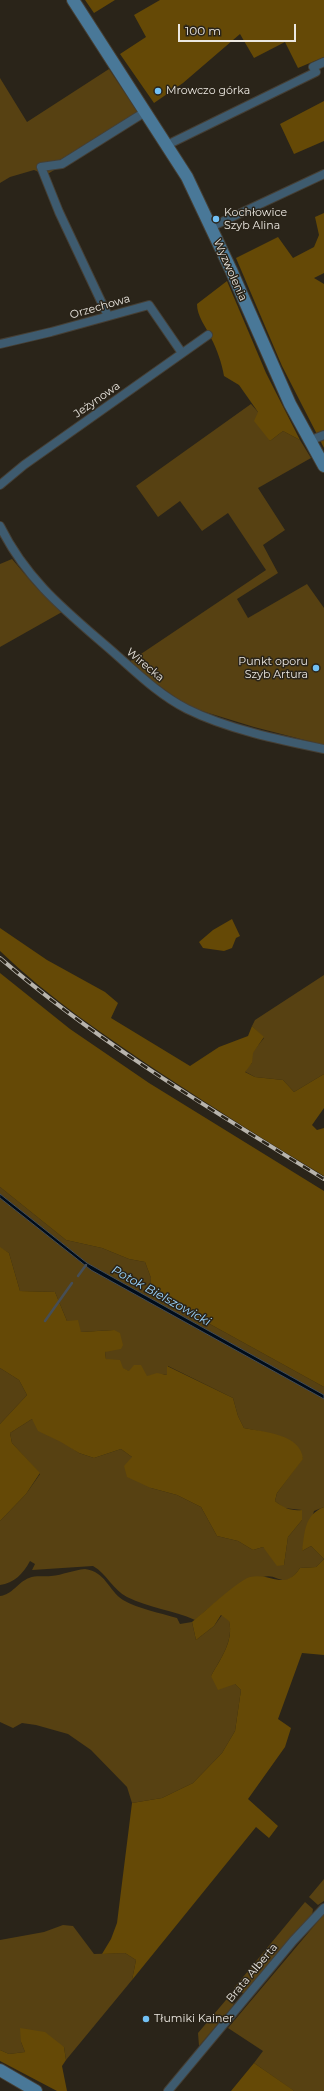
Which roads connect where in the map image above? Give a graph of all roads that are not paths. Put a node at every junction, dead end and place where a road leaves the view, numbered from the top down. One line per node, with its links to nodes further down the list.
1 (73, 0): 3 (street, Wyzwolenia)
2 (324, 62): 4 (street)
3 (145, 112): 4 (street, Wyzwolenia); 7 (street)
4 (168, 145): 6 (street, Wyzwolenia)
5 (324, 174): 6 (street)
6 (211, 227): 12 (street, Wyzwolenia)
7 (108, 316): 9 (street, Orzechowa); 10 (street, Orzechowa)
8 (208, 335): 10 (street, Jeżynowa)
9 (0, 344)
10 (182, 353): 14 (street, Jeżynowa)
11 (324, 435): 12 (street)
12 (309, 441): 13 (street, Wyzwolenia)
13 (324, 466)
14 (0, 484)
15 (0, 526): 16 (street, Wirecka)
16 (324, 749)
17 (324, 1908): 20 (street, Brata Alberta)
18 (0, 2070): 19 (street)
19 (36, 2091)
20 (168, 2091)

